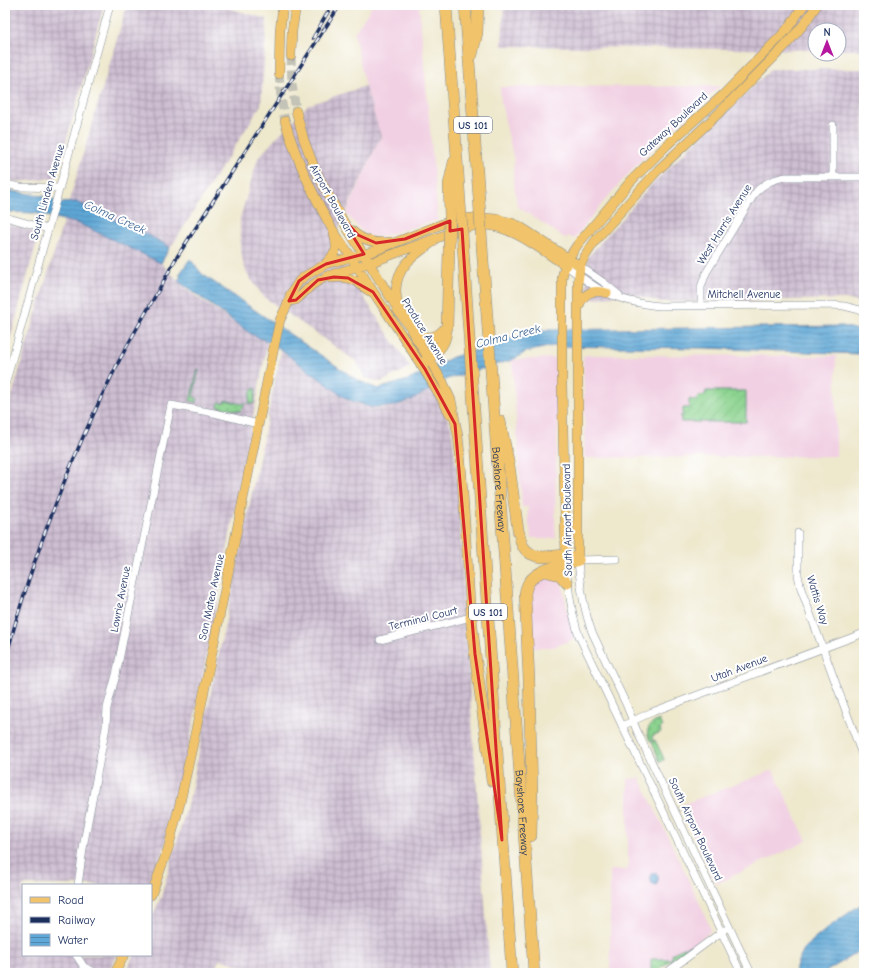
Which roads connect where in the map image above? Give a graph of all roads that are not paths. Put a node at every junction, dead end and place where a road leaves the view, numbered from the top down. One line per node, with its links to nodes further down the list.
1 (110, 5): 18 (street, South Linden Avenue)
2 (284, 5): 11 (main road)
3 (296, 5): 10 (main road)
4 (446, 5): 20 (highway, US 101)
5 (465, 5): 9 (highway)
6 (478, 5): 9 (highway)
7 (804, 5): 28 (main road, Gateway Boulevard)
8 (817, 5): 32 (main road)
9 (472, 38): 44 (highway, Bayshore Freeway / US 101, bridge)
10 (291, 56)
11 (279, 74)
12 (296, 110): 19 (main road, Airport Boulevard)
13 (285, 121): 23 (main road, Airport Boulevard)
14 (833, 125): 15 (street)
15 (833, 177): 16 (street, West Harris Avenue); 38 (street, West Harris Avenue)
16 (864, 177)
17 (5, 184): 18 (street)
18 (60, 188): 22 (street, South Linden Avenue)
19 (339, 214): 25 (main road); 26 (main road, Airport Boulevard)
20 (456, 215): 42 (highway, bridge); 60 (highway, Bayshore Freeway / US 101, bridge)
21 (5, 217): 22 (street)
22 (49, 226): 45 (street, South Linden Avenue)
23 (332, 227): 27 (main road, Airport Boulevard); 30 (main road)
24 (444, 235): 28 (main road); 29 (main road); 39 (main road)
25 (405, 239): 26 (main road); 28 (main road)
26 (364, 254): 27 (main road, San Mateo Avenue); 29 (main road, Produce Avenue)
27 (352, 257): 30 (main road, San Mateo Avenue); 31 (main road, Airport Boulevard)
28 (567, 262): 32 (main road); 49 (main road, South Airport Boulevard)
29 (369, 263): 31 (main road); 39 (main road, Produce Avenue)
30 (326, 264): 37 (main road, San Mateo Avenue)
31 (358, 266): 33 (main road); 34 (main road, Produce Avenue)
32 (579, 270): 35 (street, Mitchell Avenue); 36 (street, Mitchell Avenue); 41 (main road, South Airport Boulevard)
33 (318, 280): 34 (main road); 37 (main road)
34 (373, 292): 43 (main road, Produce Avenue)
35 (607, 293): 36 (street, Mitchell Avenue); 41 (main road)
36 (624, 298): 38 (street, Mitchell Avenue)
37 (289, 302): 46 (main road, San Mateo Avenue)
38 (701, 306): 40 (street, Mitchell Avenue)
39 (398, 309): 42 (highway); 43 (main road, Produce Avenue)
40 (864, 310)
41 (578, 314): 50 (main road, South Airport Boulevard)
42 (447, 327): 43 (highway)
43 (427, 364): 53 (main road, Produce Avenue)
44 (491, 377): 49 (highway); 61 (highway, Bayshore Freeway / US 101)
45 (5, 385)
46 (258, 424): 62 (street, Lowrie Avenue); 63 (main road, San Mateo Avenue)
47 (798, 533): 56 (street, Wattis Way)
48 (617, 559): 50 (street)
49 (566, 560): 50 (highway); 51 (highway); 52 (street, South Airport Boulevard)
50 (578, 560): 57 (street, South Airport Boulevard)
51 (544, 571): 52 (highway); 61 (highway)
52 (567, 582): 58 (street, South Airport Boulevard)
53 (471, 617): 55 (street, Terminal Court); 60 (highway)
54 (864, 633): 56 (street, Utah Avenue)
55 (380, 640)
56 (822, 648): 57 (street, Utah Avenue); 59 (street, Wattis Way)
57 (633, 721): 58 (street, Utah Avenue); 64 (street, South Airport Boulevard)
58 (622, 726): 65 (street, South Airport Boulevard)
59 (864, 760)
60 (502, 840): 70 (highway, Bayshore Freeway / US 101)
61 (528, 882): 71 (highway, Bayshore Freeway / US 101)
62 (78, 884)
63 (152, 892)
64 (729, 926): 65 (street); 74 (street, South Airport Boulevard)
65 (721, 933): 72 (street); 73 (street, South Airport Boulevard)
66 (77, 956): 68 (street)
67 (124, 956): 69 (main road)
68 (96, 973)
69 (115, 973)
70 (512, 973)
71 (534, 973)
72 (666, 973)
73 (741, 973)
74 (751, 973)

